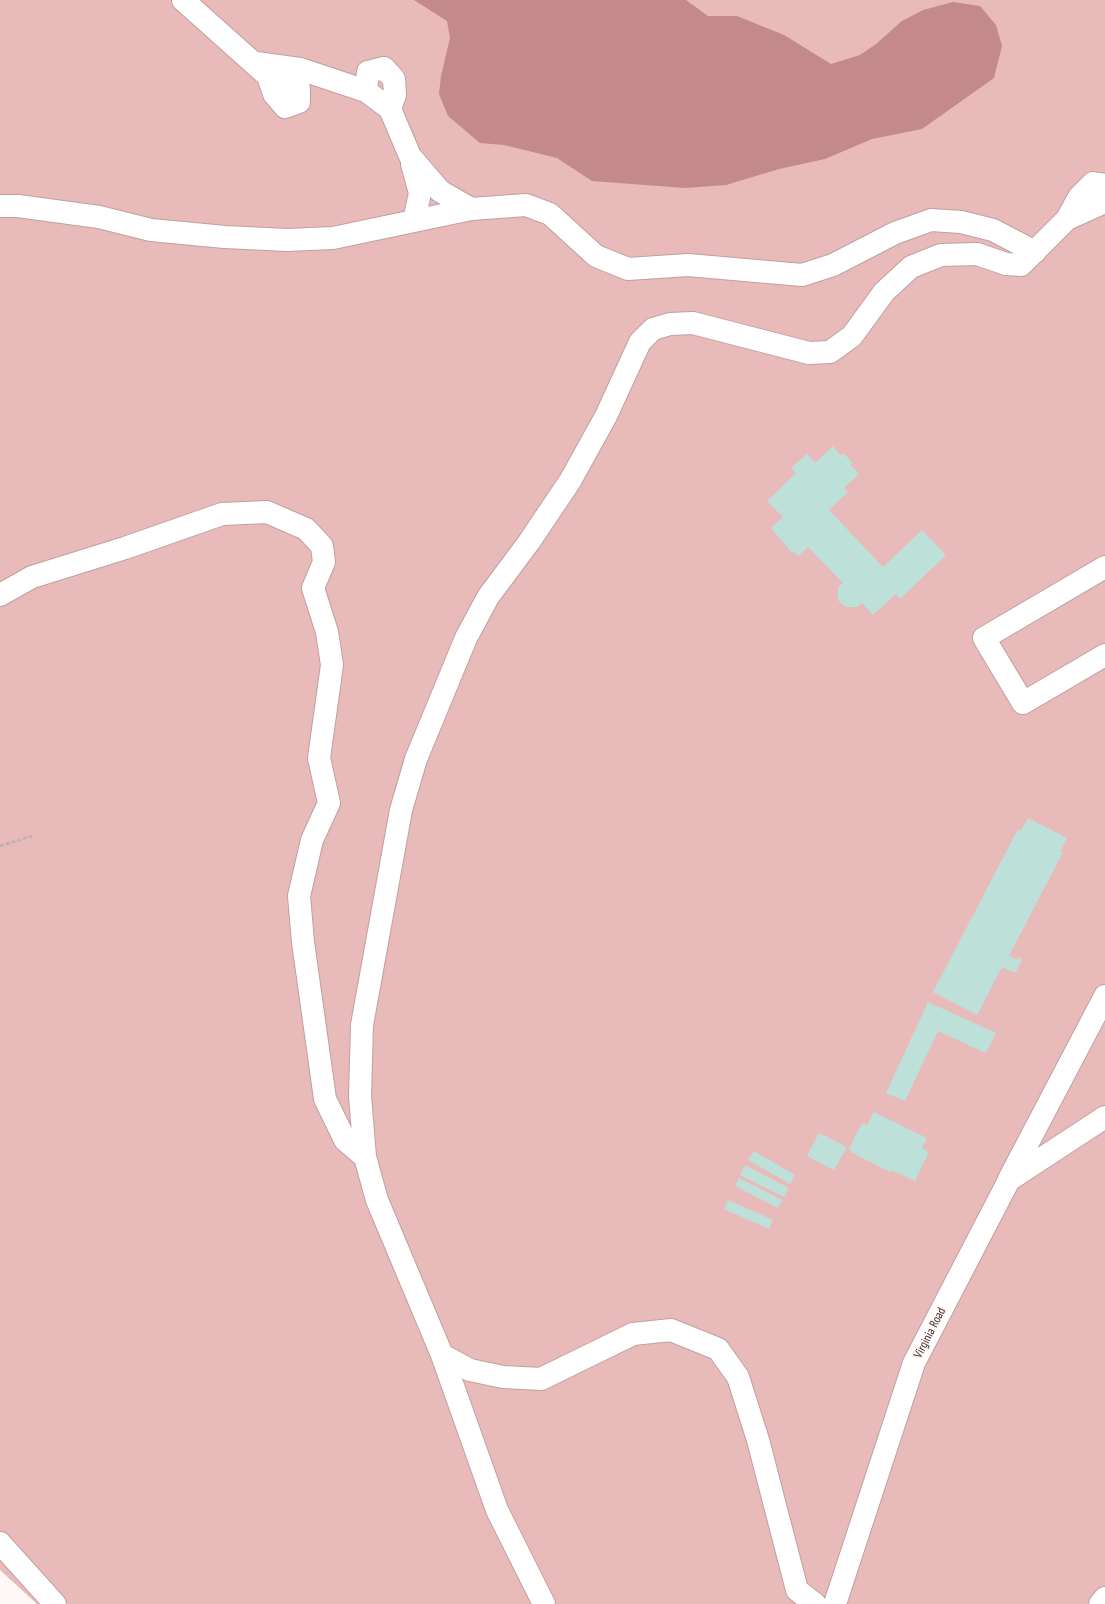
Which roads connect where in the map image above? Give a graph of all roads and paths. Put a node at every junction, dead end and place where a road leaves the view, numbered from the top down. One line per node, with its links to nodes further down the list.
1 (183, 0): 2 (lane)
2 (366, 91): 3 (lane); 3 (lane)
3 (390, 109): 4 (lane)
4 (410, 156): 8 (lane); 10 (lane)
5 (1105, 185): 9 (lane)
6 (1105, 202): 9 (lane)
7 (0, 206): 10 (lane)
8 (471, 209): 10 (lane); 11 (lane)
9 (1067, 218): 11 (lane)
10 (414, 221)
11 (1035, 252): 19 (lane)
12 (1105, 567): 14 (lane)
13 (0, 595): 19 (lane)
14 (1105, 655)
15 (32, 836): 16 (path)
16 (0, 846)
17 (1105, 996): 20 (lane)
18 (1105, 1117): 20 (lane, Virginia Road)
19 (365, 1157): 21 (lane)
20 (1009, 1180): 27 (lane, Virginia Road)
21 (442, 1355): 25 (lane); 26 (lane)
22 (0, 1543): 24 (lane)
23 (1105, 1598): 28 (lane)
24 (55, 1604)
25 (544, 1604)
26 (815, 1604)
27 (836, 1604)
28 (1100, 1604)

